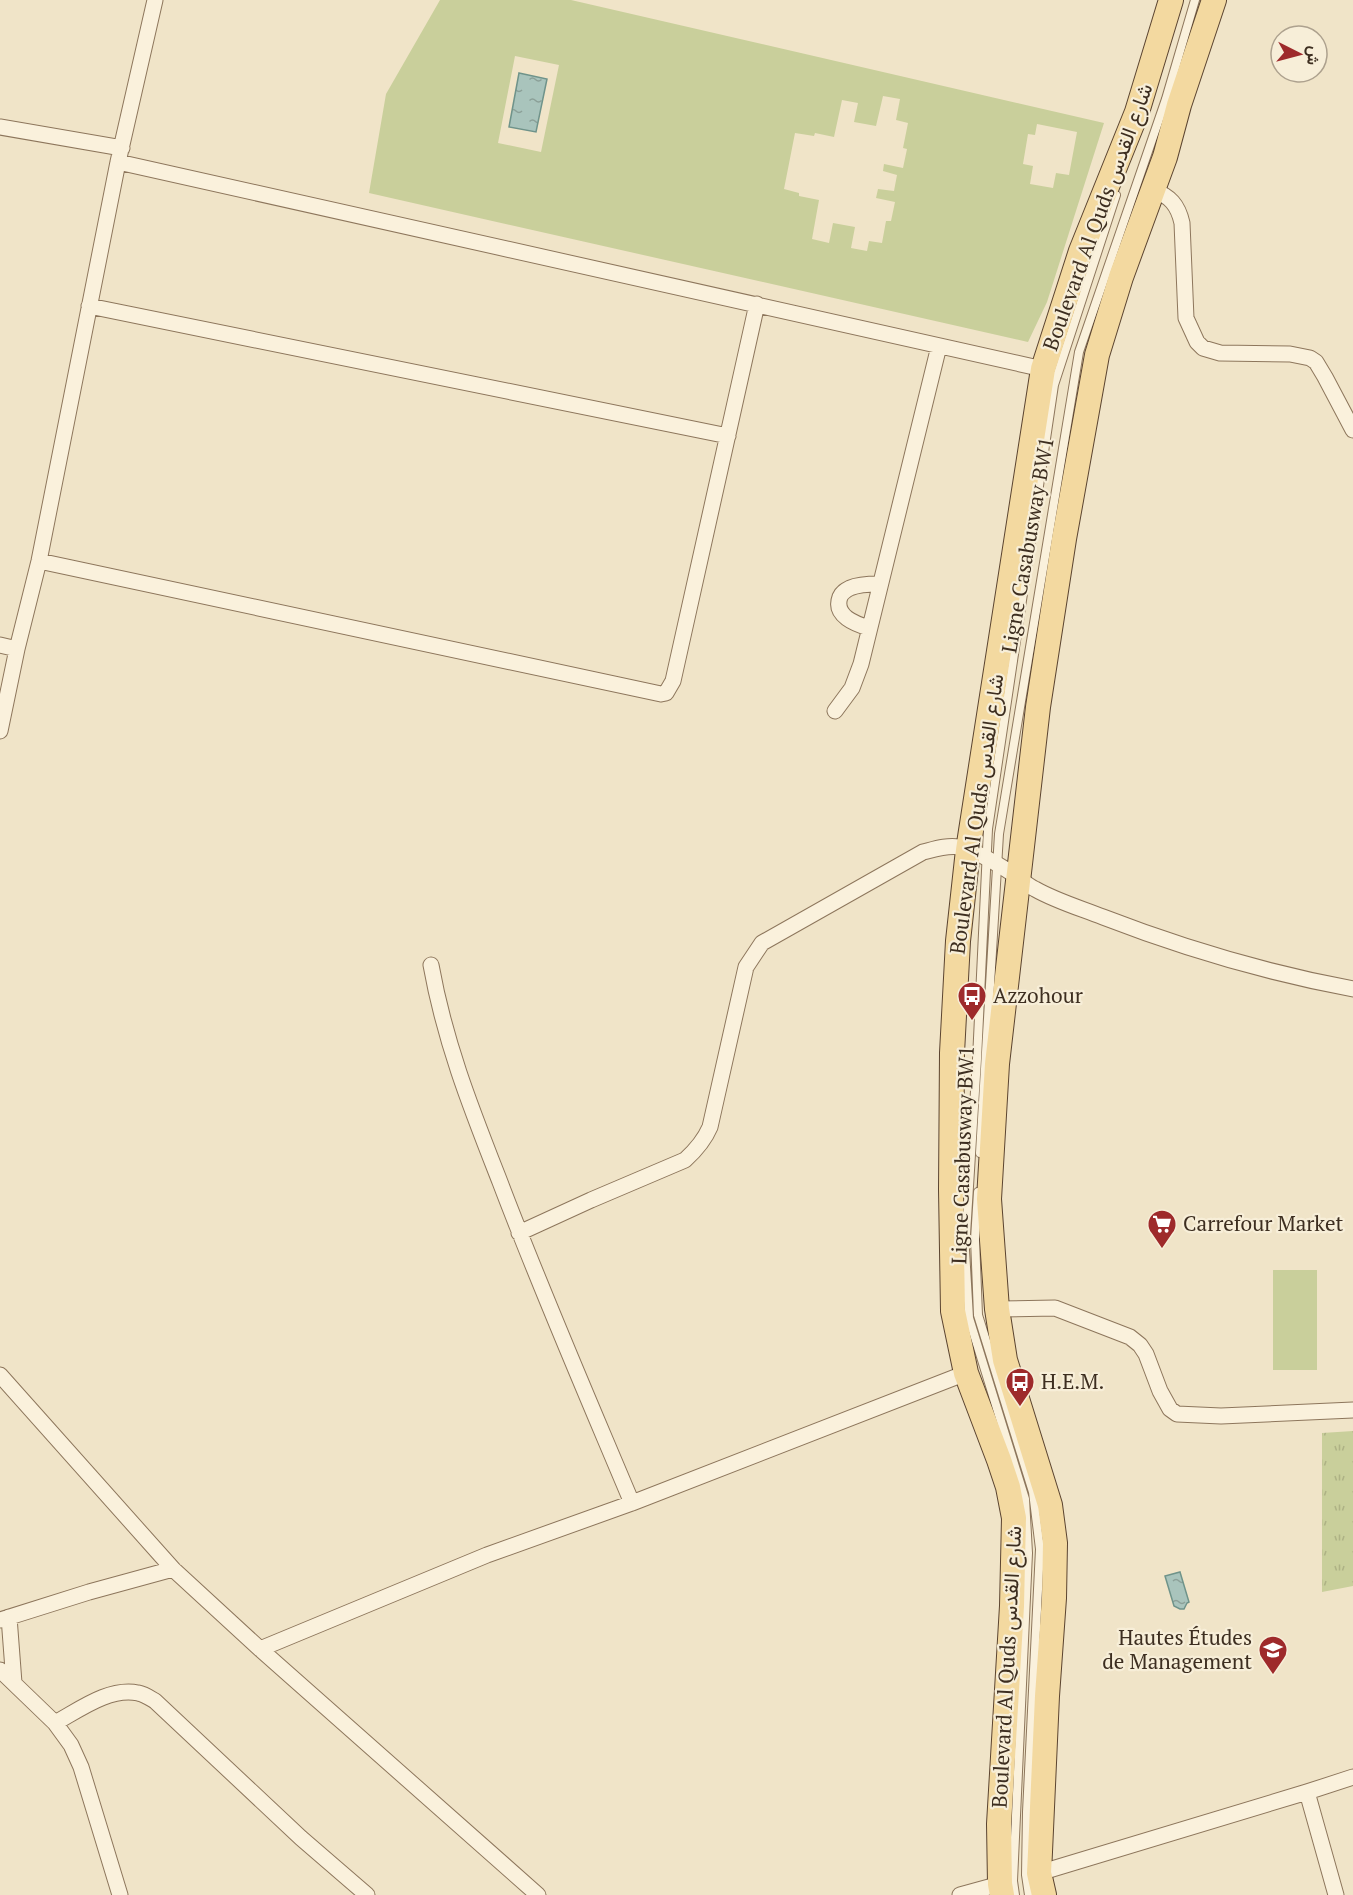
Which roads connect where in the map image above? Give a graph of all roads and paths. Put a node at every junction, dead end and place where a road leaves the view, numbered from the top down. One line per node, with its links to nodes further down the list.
1 (155, 0): 8 (street)
2 (1171, 0): 14 (main road, Boulevard Al Quds شارع القدس)
3 (1180, 0): 7 (lane)
4 (1195, 0): 24 (lane, Ligne Casabusway BW1)
5 (1214, 0): 10 (main road, Boulevard Al Quds شارع القدس)
6 (0, 127): 8 (street)
7 (1130, 153)
8 (120, 155): 11 (street); 12 (street)
9 (1119, 186): 24 (lane, Ligne Casabusway BW1)
10 (1153, 190): 15 (street); 25 (main road, Boulevard Al Quds شارع القدس)
11 (757, 304): 13 (street); 16 (street)
12 (89, 306): 16 (street); 17 (street)
13 (939, 346): 14 (street); 18 (street)
14 (1043, 369): 24 (main road, Boulevard Al Quds شارع القدس)
15 (1353, 430)
16 (728, 436): 17 (street)
17 (39, 561): 21 (street)
18 (879, 584): 19 (street); 19 (street)
19 (869, 628): 22 (street)
20 (0, 645): 21 (street)
21 (17, 649): 23 (street)
22 (835, 711)
23 (0, 731)
24 (984, 858): 25 (street); 28 (lane, Ligne Casabusway BW1); 30 (street); 32 (main road, Boulevard Al Quds شارع القدس); 45 (lane, Ligne Casabusway BW1)
25 (1019, 878): 27 (street); 31 (main road, Boulevard Al Quds شارع القدس)
26 (432, 965): 30 (street)
27 (1353, 988)
28 (980, 1159)
29 (978, 1182): 50 (lane, Ligne Casabusway BW1)
30 (519, 1233): 35 (street)
31 (997, 1310): 34 (street); 44 (main road, Boulevard Al Quds شارع القدس)
32 (966, 1373): 35 (street); 45 (main road, Boulevard Al Quds شارع القدس)
33 (0, 1375): 36 (street)
34 (1353, 1410)
35 (632, 1503): 38 (street)
36 (173, 1569): 37 (street); 38 (street)
37 (5, 1619): 40 (street)
38 (260, 1649): 48 (street)
39 (0, 1670): 40 (street)
40 (14, 1683): 41 (street)
41 (55, 1723): 46 (street); 47 (street)
42 (1353, 1777): 43 (street)
43 (1307, 1792): 44 (street); 51 (street)
44 (1042, 1884)
45 (1006, 1891): 49 (street)
46 (120, 1895)
47 (367, 1895)
48 (538, 1895)
49 (960, 1895)
50 (1029, 1895)
51 (1336, 1895)

